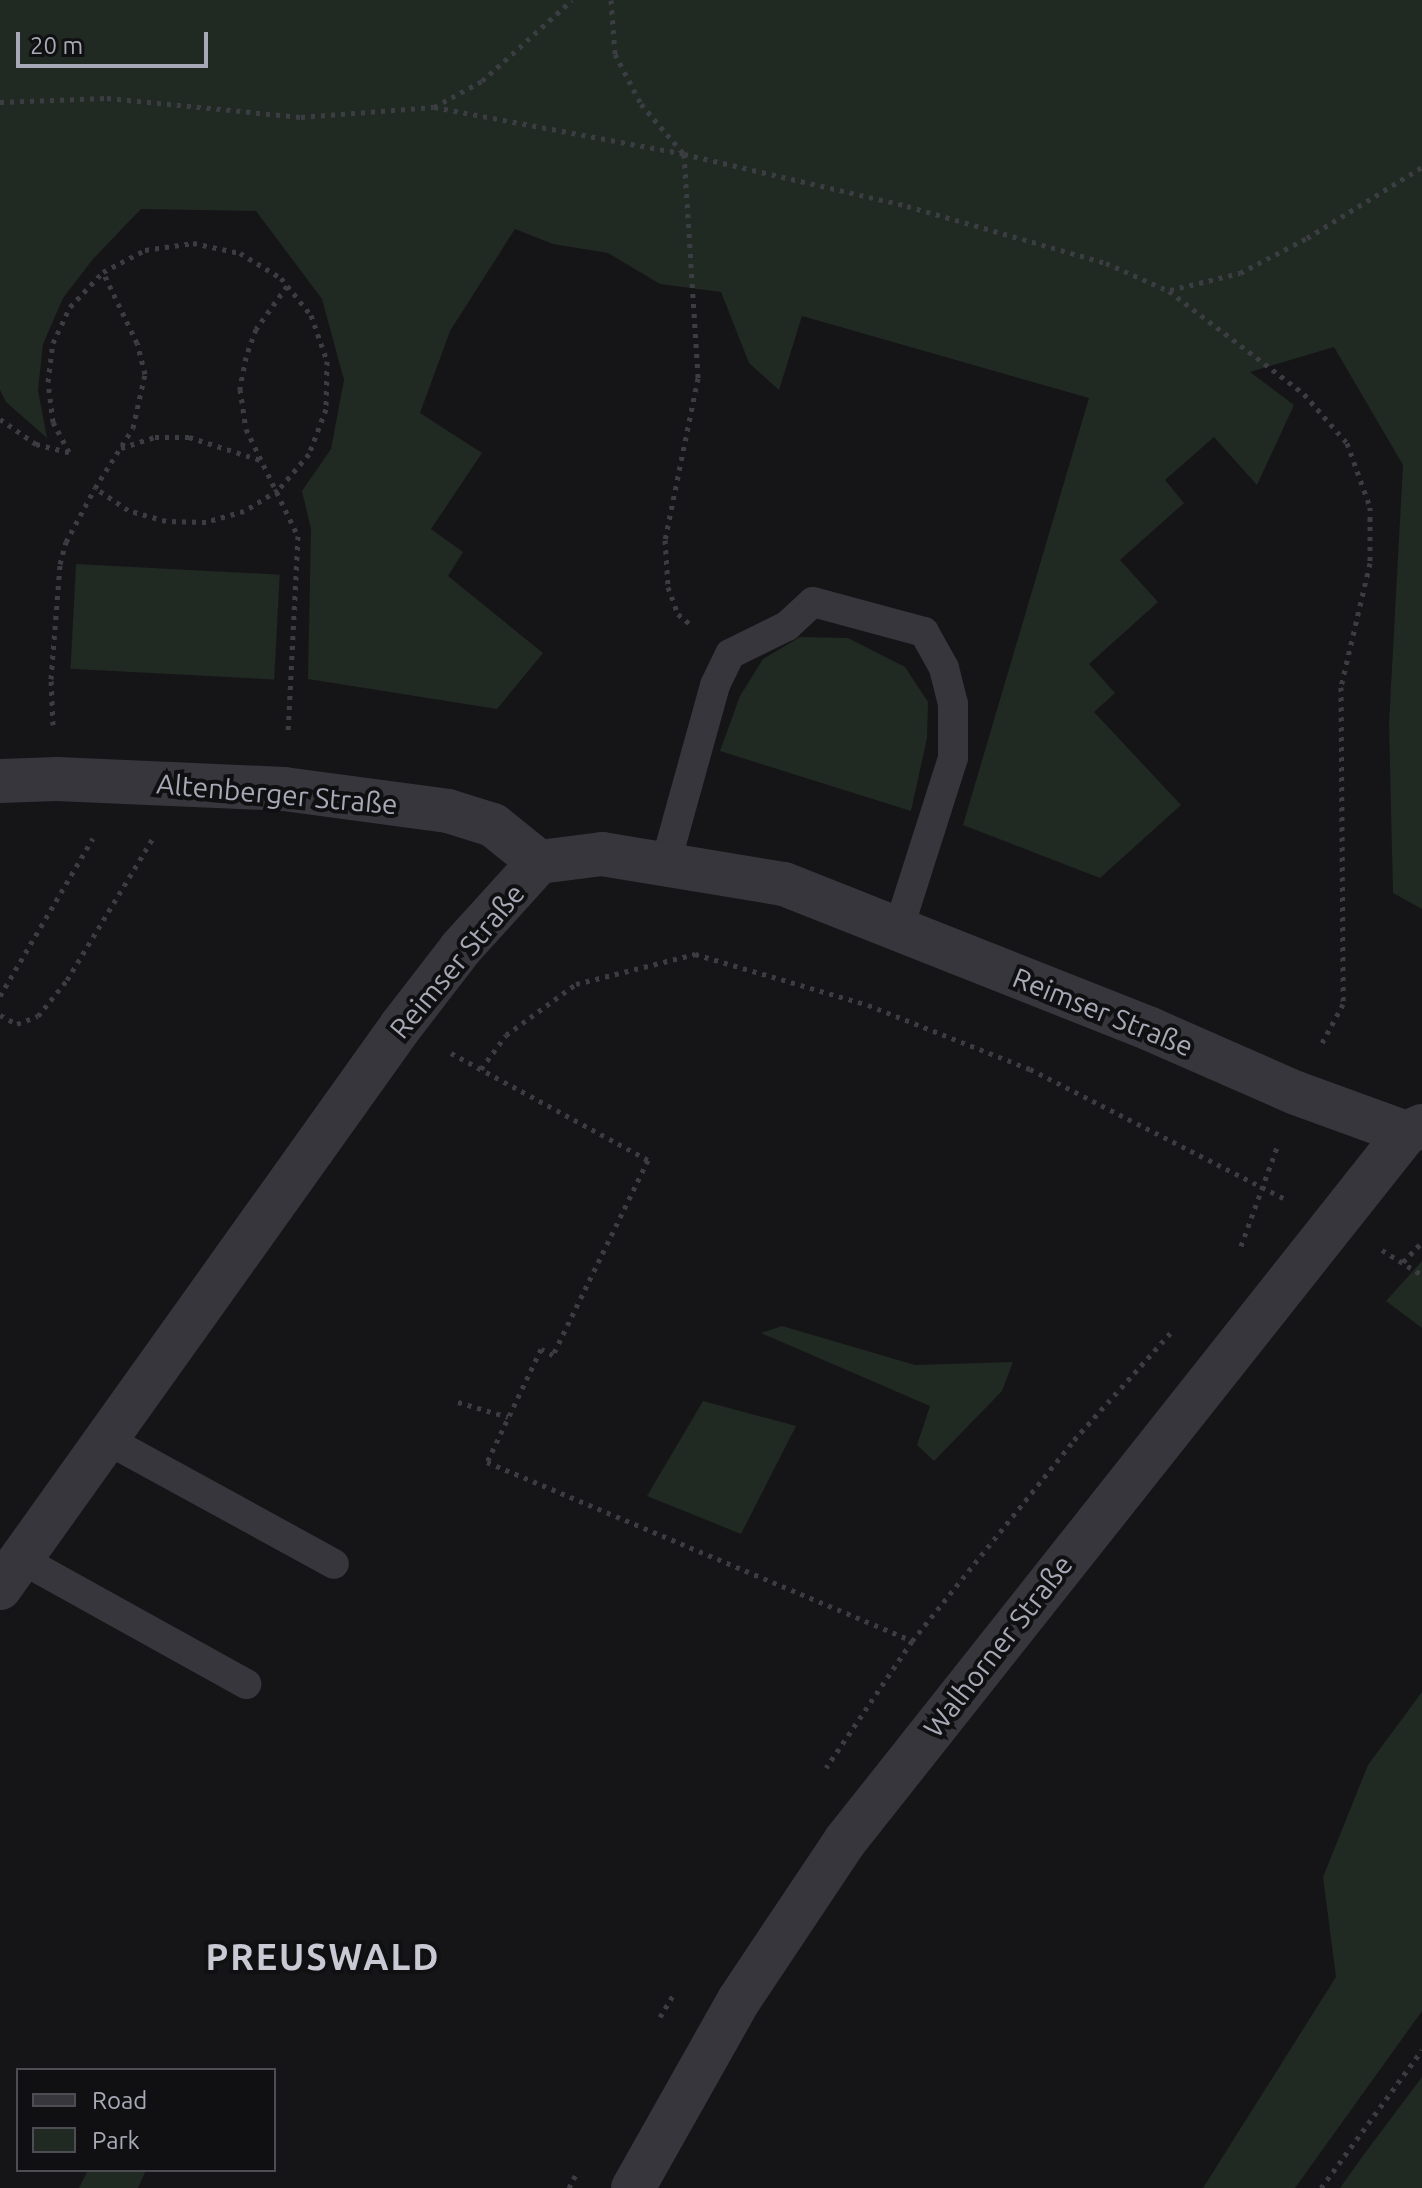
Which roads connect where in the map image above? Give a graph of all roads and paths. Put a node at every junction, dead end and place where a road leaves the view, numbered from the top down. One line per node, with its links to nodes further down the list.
1 (572, 0): 4 (path)
2 (611, 0): 5 (path)
3 (0, 102): 4 (path)
4 (434, 107): 5 (path)
5 (684, 154): 9 (path); 15 (path)
6 (1422, 167): 9 (path)
7 (103, 272): 8 (path); 10 (path); 11 (path)
8 (287, 286): 12 (path); 14 (path)
9 (1169, 291): 25 (path)
10 (0, 419)
11 (120, 449): 12 (path); 13 (path)
12 (260, 460): 14 (path)
13 (95, 488): 14 (path); 16 (path)
14 (278, 490): 19 (path)
15 (668, 587)
16 (57, 779): 17 (street, Altenberger Straße); 18 (street, Altenberger Straße)
17 (0, 781)
18 (127, 781): 19 (street, Altenberger Straße); 24 (path)
19 (284, 789): 20 (street, Altenberger Straße)
20 (539, 862): 21 (street, Reimser Straße); 27 (street, Reimser Straße)
21 (666, 862): 23 (street, Reimser Straße); 23 (lane)
22 (114, 902): 26 (path)
23 (898, 930): 29 (street, Reimser Straße)
24 (0, 996)
25 (1343, 1004)
26 (0, 1015)
27 (401, 1026): 28 (path); 38 (street, Reimser Straße)
28 (481, 1069): 30 (path); 37 (path)
29 (1414, 1130): 31 (street, Walhorner Straße)
30 (1262, 1188): 31 (path); 33 (path)
31 (1336, 1225): 49 (street, Walhorner Straße)
32 (1422, 1242): 34 (path)
33 (1236, 1261)
34 (1422, 1275)
35 (1175, 1328): 41 (path)
36 (458, 1402): 37 (path)
37 (508, 1417): 41 (path)
38 (104, 1438): 39 (lane); 40 (street, Reimser Straße)
39 (334, 1564)
40 (10, 1573): 42 (lane)
41 (912, 1641): 43 (path)
42 (246, 1684)
43 (825, 1770)
44 (677, 1989): 45 (path)
45 (654, 2028)
46 (1422, 2050): 50 (path)
47 (583, 2161): 48 (path)
48 (569, 2188)
49 (633, 2188)
50 (1321, 2188)

